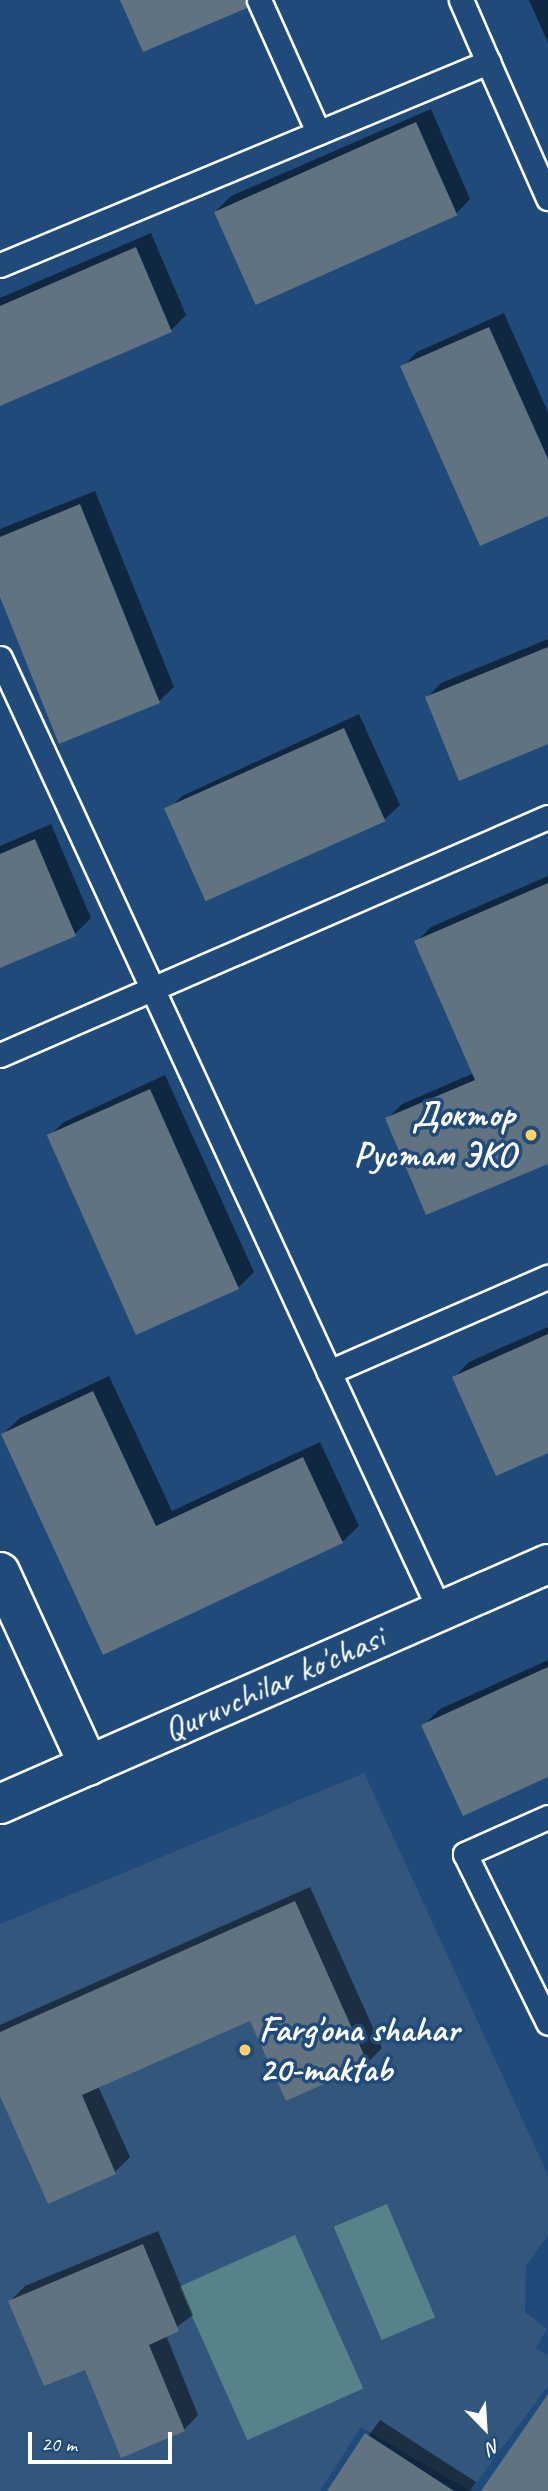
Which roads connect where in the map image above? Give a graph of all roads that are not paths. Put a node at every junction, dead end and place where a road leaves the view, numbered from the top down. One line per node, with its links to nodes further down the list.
1 (259, 0): 4 (lane)
2 (461, 0): 3 (lane)
3 (488, 62): 4 (lane); 5 (lane)
4 (318, 132): 6 (lane)
5 (548, 198)
6 (0, 265)
7 (0, 658): 9 (lane)
8 (548, 817): 9 (lane)
9 (149, 990): 10 (lane); 12 (lane)
10 (0, 1055)
11 (548, 1277): 12 (lane)
12 (329, 1372): 15 (lane)
13 (548, 1564): 15 (street, Quruvchilar ko'chasi)
14 (0, 1572): 16 (street)
15 (440, 1611): 16 (street, Quruvchilar ko'chasi)
16 (89, 1766): 17 (street, Quruvchilar ko'chasi)
17 (0, 1804)
18 (548, 1817): 19 (lane)
19 (548, 2023)

